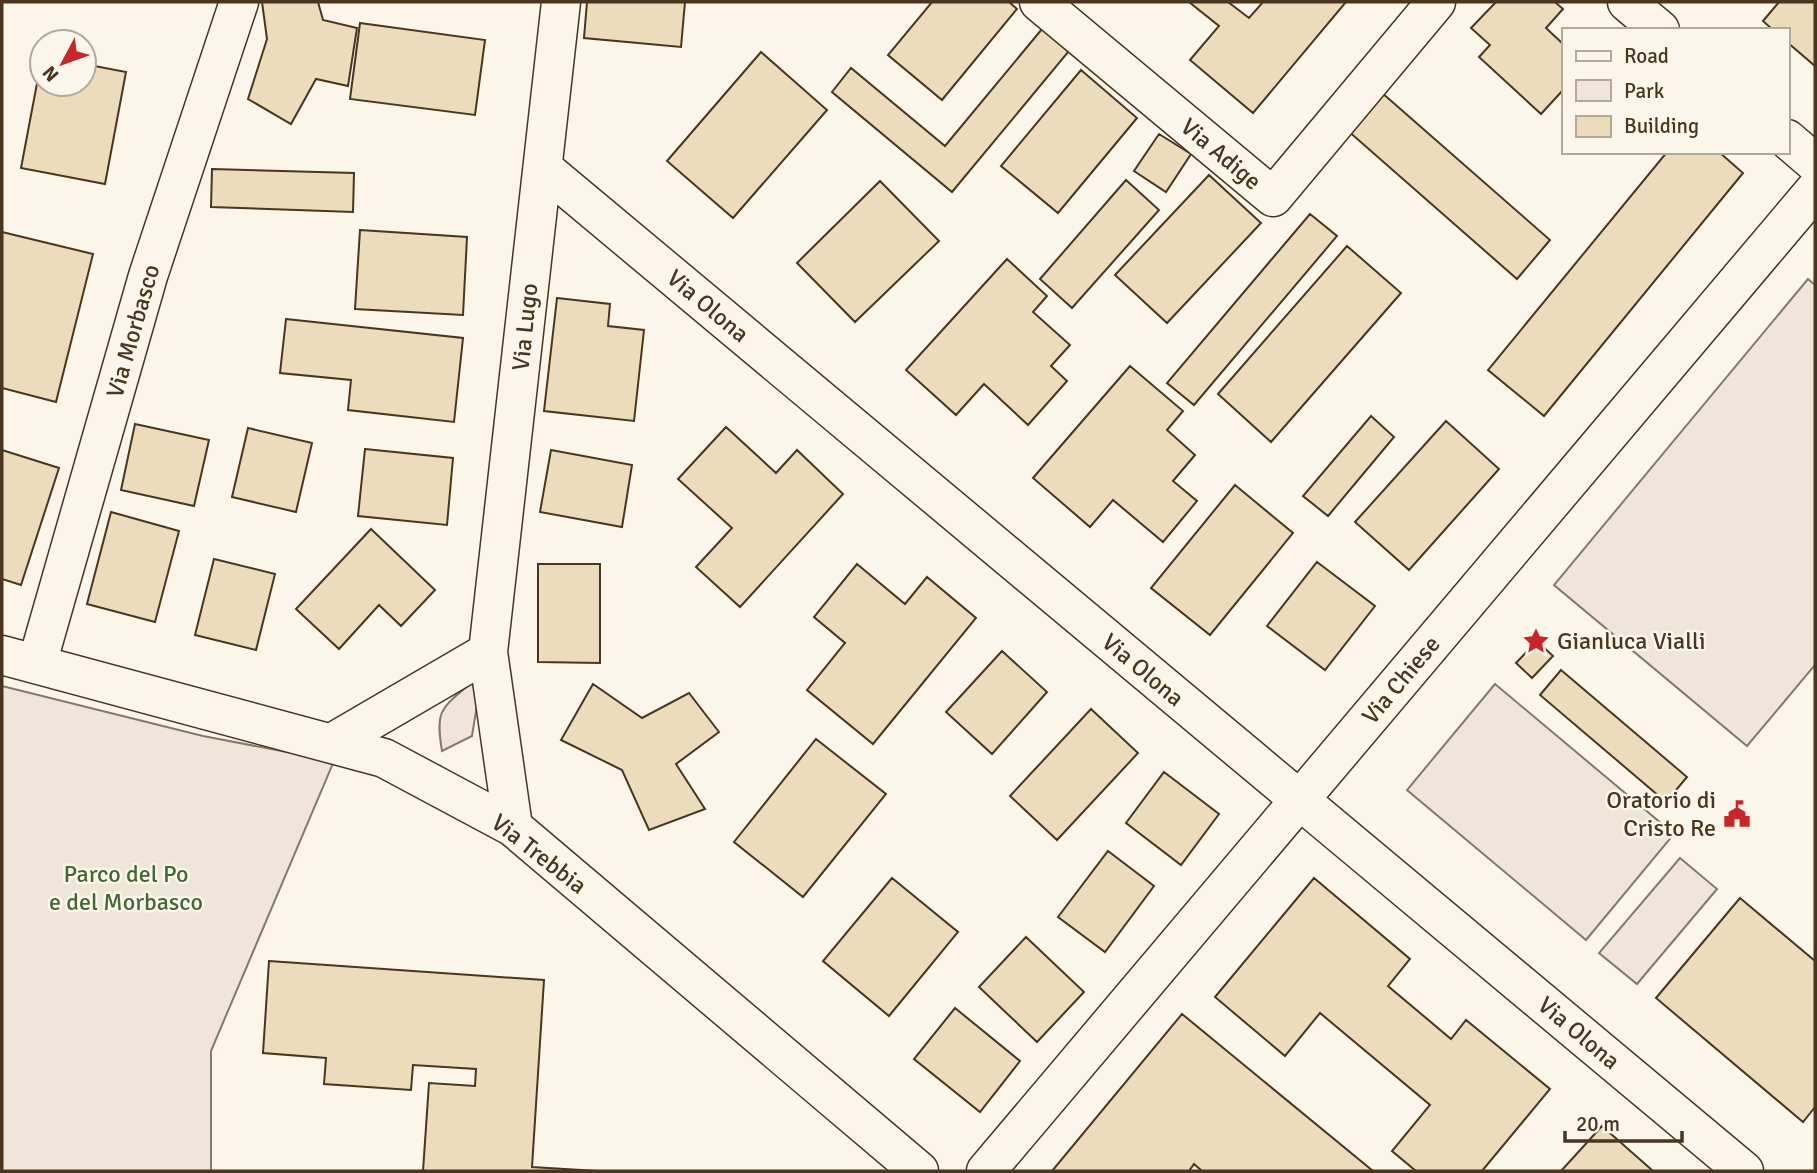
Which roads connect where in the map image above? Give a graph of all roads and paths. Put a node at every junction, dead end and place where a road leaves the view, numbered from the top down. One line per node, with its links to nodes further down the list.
1 (239, 2): 12 (street, Via Morbasco)
2 (561, 2): 9 (street, Via Lugo)
3 (1039, 2): 4 (street, Via Adige)
4 (1436, 2)
5 (1627, 2): 6 (street)
6 (1658, 28)
7 (1789, 141): 8 (street)
8 (1815, 163)
9 (543, 168): 11 (street, Via Lugo); 14 (street, Via Olona)
10 (1815, 190): 14 (street, Via Chiese)
11 (488, 652): 13 (street); 15 (street, Via Lugo)
12 (20, 659): 13 (street, Via Trebbia)
13 (332, 743): 15 (street, Via Trebbia)
14 (1299, 800): 17 (street, Via Chiese); 18 (street, Via Olona)
15 (513, 827): 16 (street, Via Trebbia)
16 (919, 1171)
17 (986, 1171)
18 (1744, 1171)

